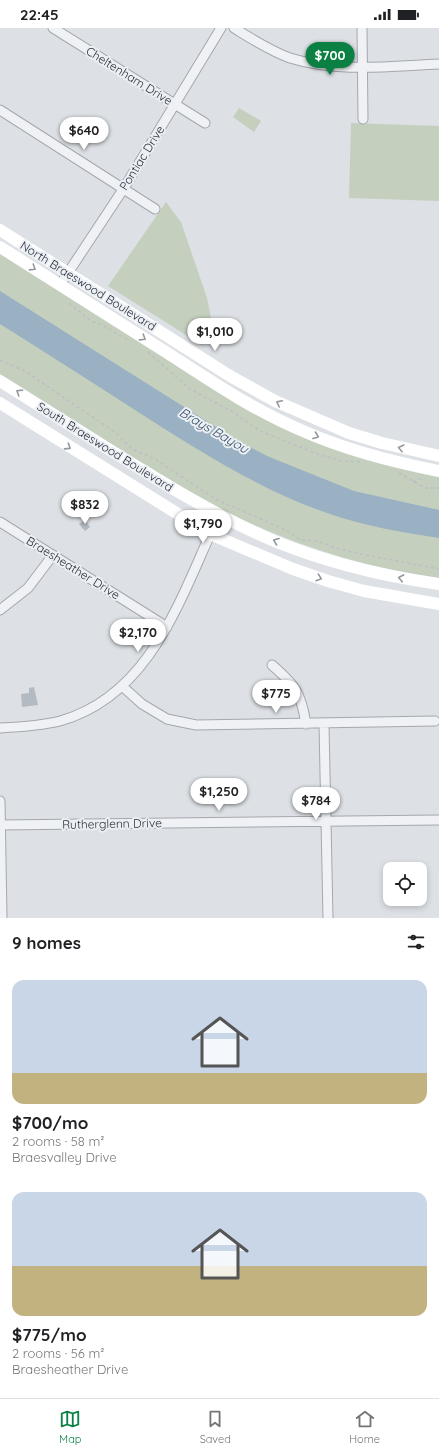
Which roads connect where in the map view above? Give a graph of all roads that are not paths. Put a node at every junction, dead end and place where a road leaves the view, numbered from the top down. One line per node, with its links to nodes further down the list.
1 (53, 28): 7 (street, Cheltenham Drive)
2 (221, 28): 7 (street, Pontiac Drive)
3 (234, 28): 6 (street)
4 (362, 28): 6 (street)
5 (439, 64): 6 (street)
6 (362, 67): 9 (street)
7 (175, 105): 10 (street, Cheltenham Drive); 11 (street, Pontiac Drive)
8 (0, 110): 11 (street)
9 (363, 118)
10 (205, 123)
11 (124, 188): 12 (street); 15 (street, Pontiac Drive)
12 (156, 209)
13 (0, 230): 15 (main road, North Braeswood Boulevard)
14 (0, 247): 16 (main road, North Braeswood Boulevard, one-way to 16)
15 (68, 273): 16 (street, Pontiac Drive); 17 (main road, North Braeswood Boulevard)
16 (60, 285): 18 (main road, North Braeswood Boulevard, one-way to 18)
17 (209, 363): 18 (main road); 23 (main road, North Braeswood Boulevard, one-way to 17)
18 (201, 375): 24 (main road, North Braeswood Boulevard, one-way to 24)
19 (0, 381): 21 (main road, South Braeswood Boulevard, one-way to 19)
20 (0, 403): 22 (main road, South Braeswood Boulevard)
21 (62, 420): 22 (main road); 25 (main road, South Braeswood Boulevard)
22 (52, 436): 27 (main road, South Braeswood Boulevard, one-way to 27)
23 (439, 456)
24 (439, 471)
25 (219, 515): 27 (street); 29 (main road, South Braeswood Boulevard, one-way to 25)
26 (0, 522): 28 (street, Braesheather Drive)
27 (210, 534): 31 (main road, South Braeswood Boulevard, one-way to 31); 34 (street)
28 (53, 555): 33 (street); 34 (street, Braesheather Drive)
29 (424, 582): 30 (main road, South Braeswood Boulevard); 31 (main road)
30 (439, 584)
31 (421, 601): 32 (main road, South Braeswood Boulevard)
32 (439, 604)
33 (0, 610)
34 (167, 627): 36 (street)
35 (272, 666): 38 (street)
36 (122, 686): 38 (street); 40 (street)
37 (435, 721): 39 (street)
38 (306, 724): 39 (street)
39 (324, 724): 43 (street)
40 (0, 728)
41 (0, 801): 44 (street)
42 (439, 820): 43 (street, Rutherglenn Drive)
43 (326, 822): 44 (street, Rutherglenn Drive); 46 (street)
44 (0, 825): 45 (street)
45 (2, 918)
46 (328, 918)

